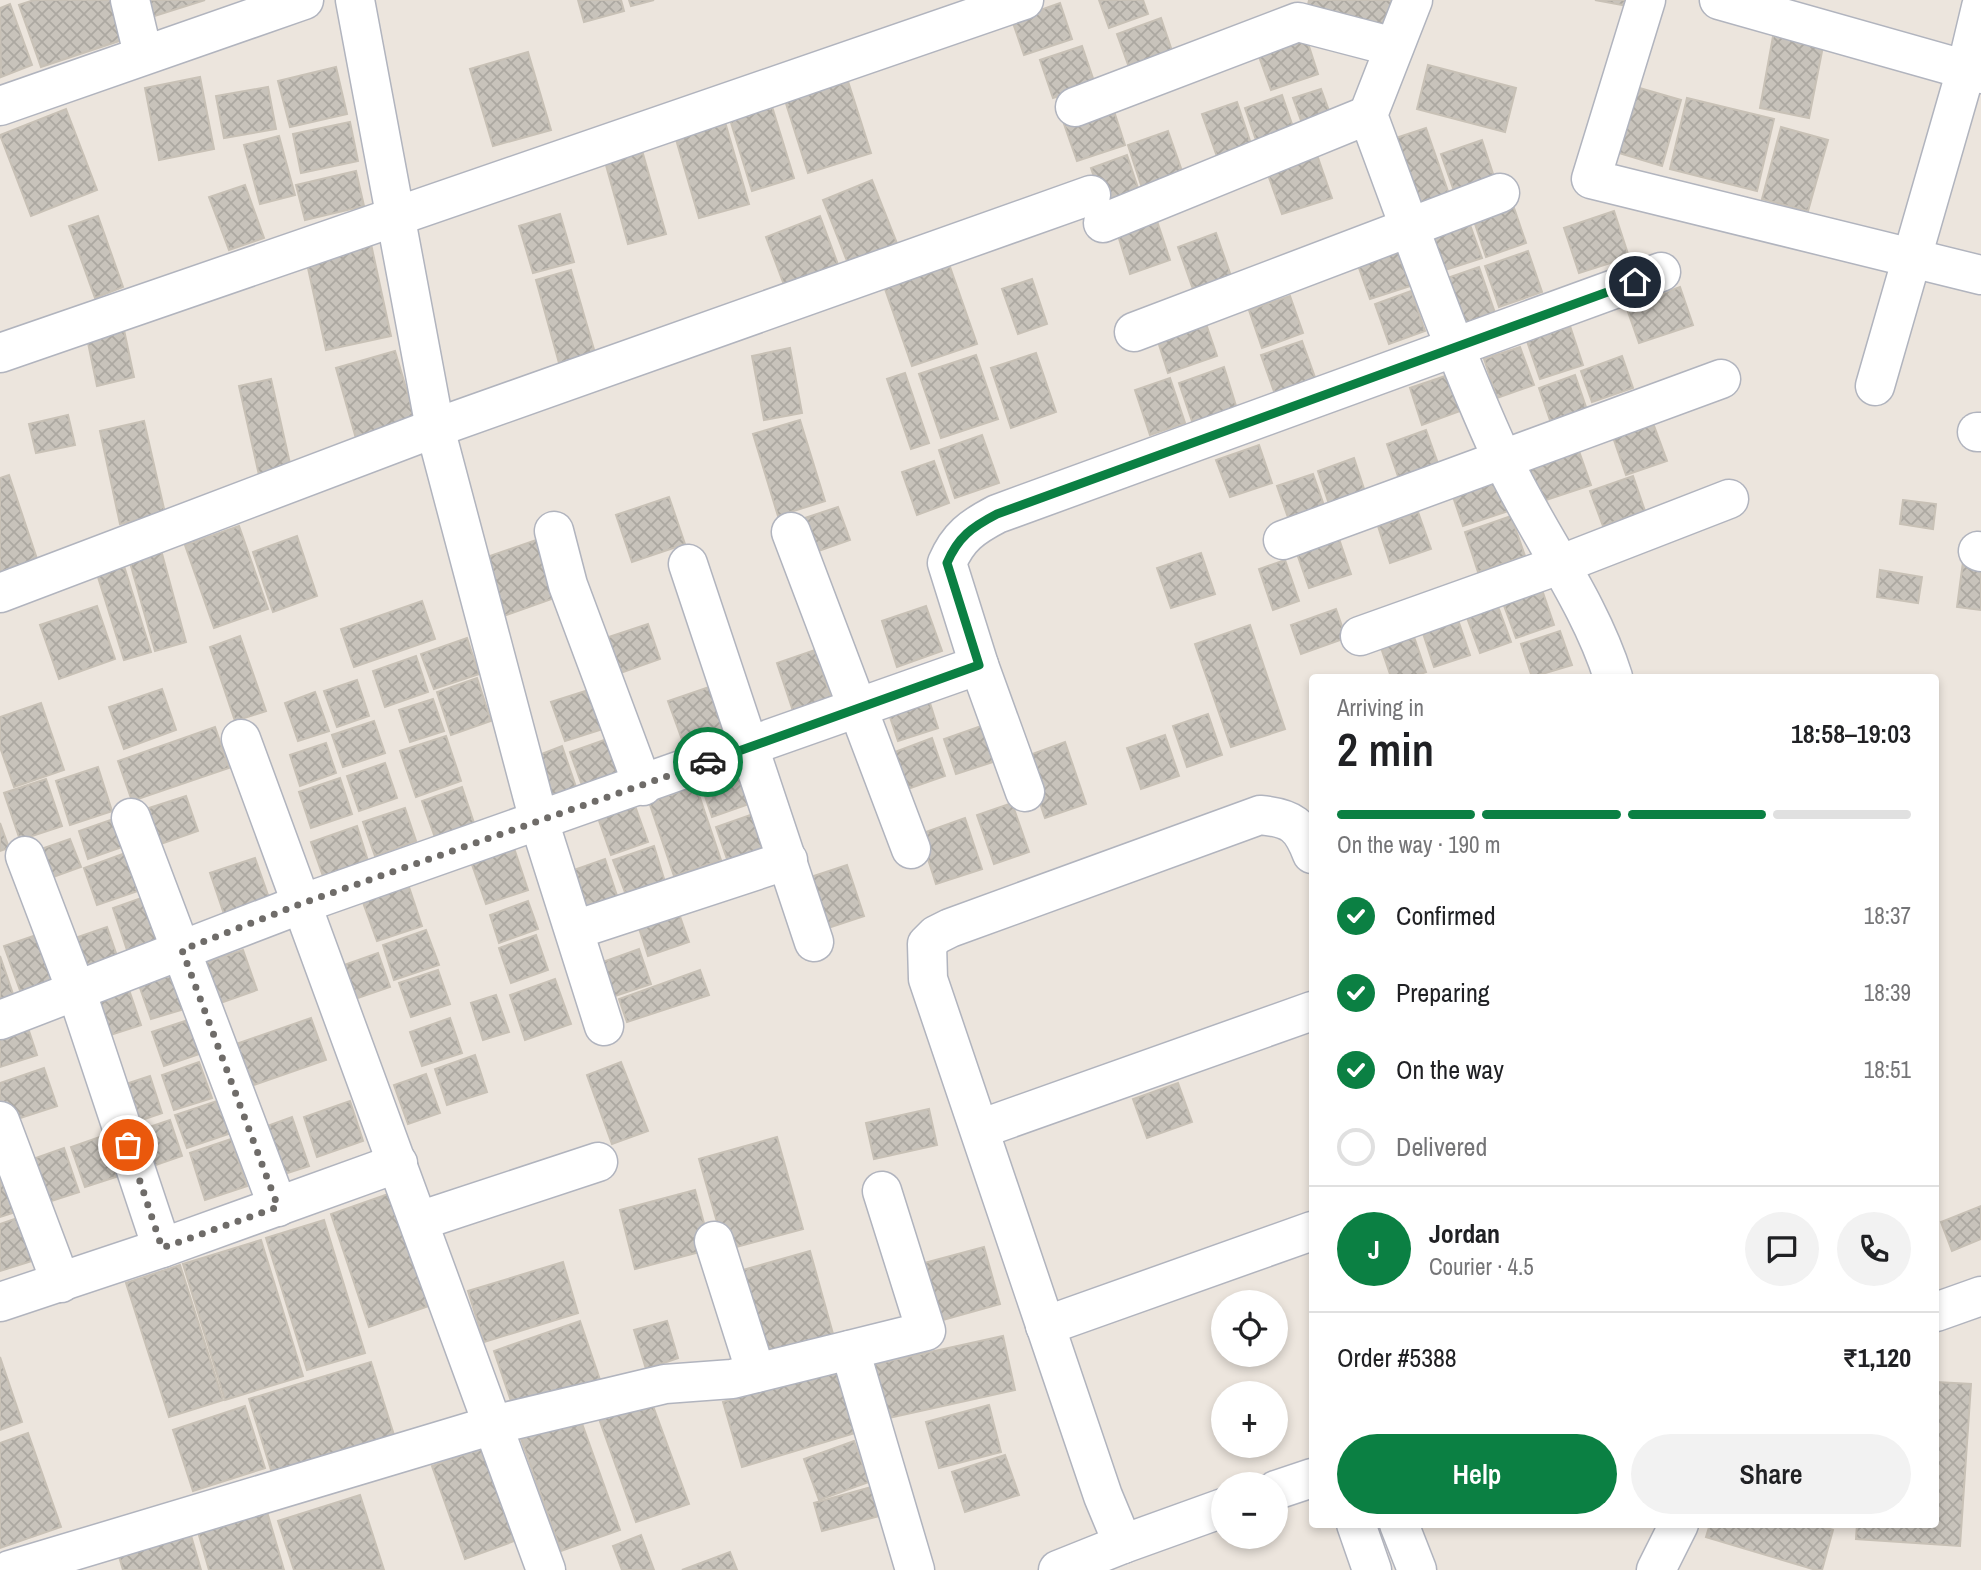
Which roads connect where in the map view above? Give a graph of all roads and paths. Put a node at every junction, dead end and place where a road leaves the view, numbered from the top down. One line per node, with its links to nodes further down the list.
1 (130, 0): 10 (street)
2 (304, 0): 10 (street)
3 (355, 0): 16 (street)
4 (1024, 0): 16 (street)
5 (1413, 0): 9 (street)
6 (1646, 0): 18 (street)
7 (1719, 0): 11 (street)
8 (1981, 7): 11 (street)
9 (1394, 47): 13 (street); 14 (street)
10 (143, 54): 12 (street)
11 (1974, 72): 18 (street)
12 (0, 106)
13 (1074, 107)
14 (1368, 115): 17 (street); 26 (street)
15 (1500, 193): 17 (street)
16 (396, 214): 23 (street); 26 (street)
17 (1409, 227): 21 (street); 22 (street)
18 (1911, 260): 20 (street); 25 (street)
19 (1661, 272): 22 (street)
20 (1981, 275)
21 (1134, 332)
22 (1457, 349): 27 (street); 36 (street)
23 (0, 353)
24 (1721, 379): 27 (street)
25 (1875, 386)
26 (435, 428): 34 (street); 44 (street)
27 (1503, 460): 31 (street); 33 (street)
28 (1728, 499): 33 (street)
29 (554, 531): 41 (street)
30 (791, 532): 38 (street)
31 (1283, 540)
32 (688, 564): 40 (street)
33 (1559, 565): 35 (street); 37 (street)
34 (0, 593)
35 (1360, 636)
36 (979, 665): 38 (street); 42 (street)
37 (1612, 674)
38 (856, 710): 40 (street); 46 (street)
39 (241, 739): 49 (street)
40 (749, 747): 41 (street); 48 (street)
41 (643, 786): 44 (street)
42 (1025, 792)
43 (131, 818): 52 (street)
44 (539, 821): 49 (street); 50 (street)
45 (1309, 846): 58 (street)
46 (911, 849)
47 (25, 856): 53 (street)
48 (788, 860): 50 (street); 51 (street)
49 (303, 903): 52 (street); 60 (street)
50 (575, 930): 56 (street)
51 (814, 942)
52 (182, 950): 53 (street); 62 (street)
53 (76, 990): 55 (street); 66 (street)
54 (1309, 1012): 58 (street)
55 (0, 1020)
56 (604, 1026)
57 (0, 1122): 67 (street)
58 (980, 1129): 71 (street)
59 (598, 1162): 63 (street)
60 (398, 1163): 62 (street); 63 (street)
61 (883, 1191): 72 (street)
62 (278, 1207): 66 (street)
63 (419, 1221): 74 (street)
64 (1309, 1232): 71 (street)
65 (714, 1241): 73 (street)
66 (162, 1248): 67 (street)
67 (61, 1283): 69 (street)
68 (1981, 1296): 70 (street)
69 (0, 1302)
70 (1939, 1311)
71 (1045, 1326): 81 (street)
72 (850, 1350): 73 (street); 84 (street)
73 (756, 1373): 74 (street)
74 (494, 1425): 82 (street); 83 (street)
75 (1309, 1479): 76 (street)
76 (1288, 1486)
77 (1211, 1512): 81 (street)
78 (1357, 1528): 86 (street)
79 (1401, 1528): 87 (street)
80 (1677, 1528): 88 (street)
81 (1123, 1544): 85 (street)
82 (10, 1570)
83 (546, 1570)
84 (915, 1570)
85 (1058, 1570)
86 (1372, 1570)
87 (1417, 1570)
88 (1656, 1570)

